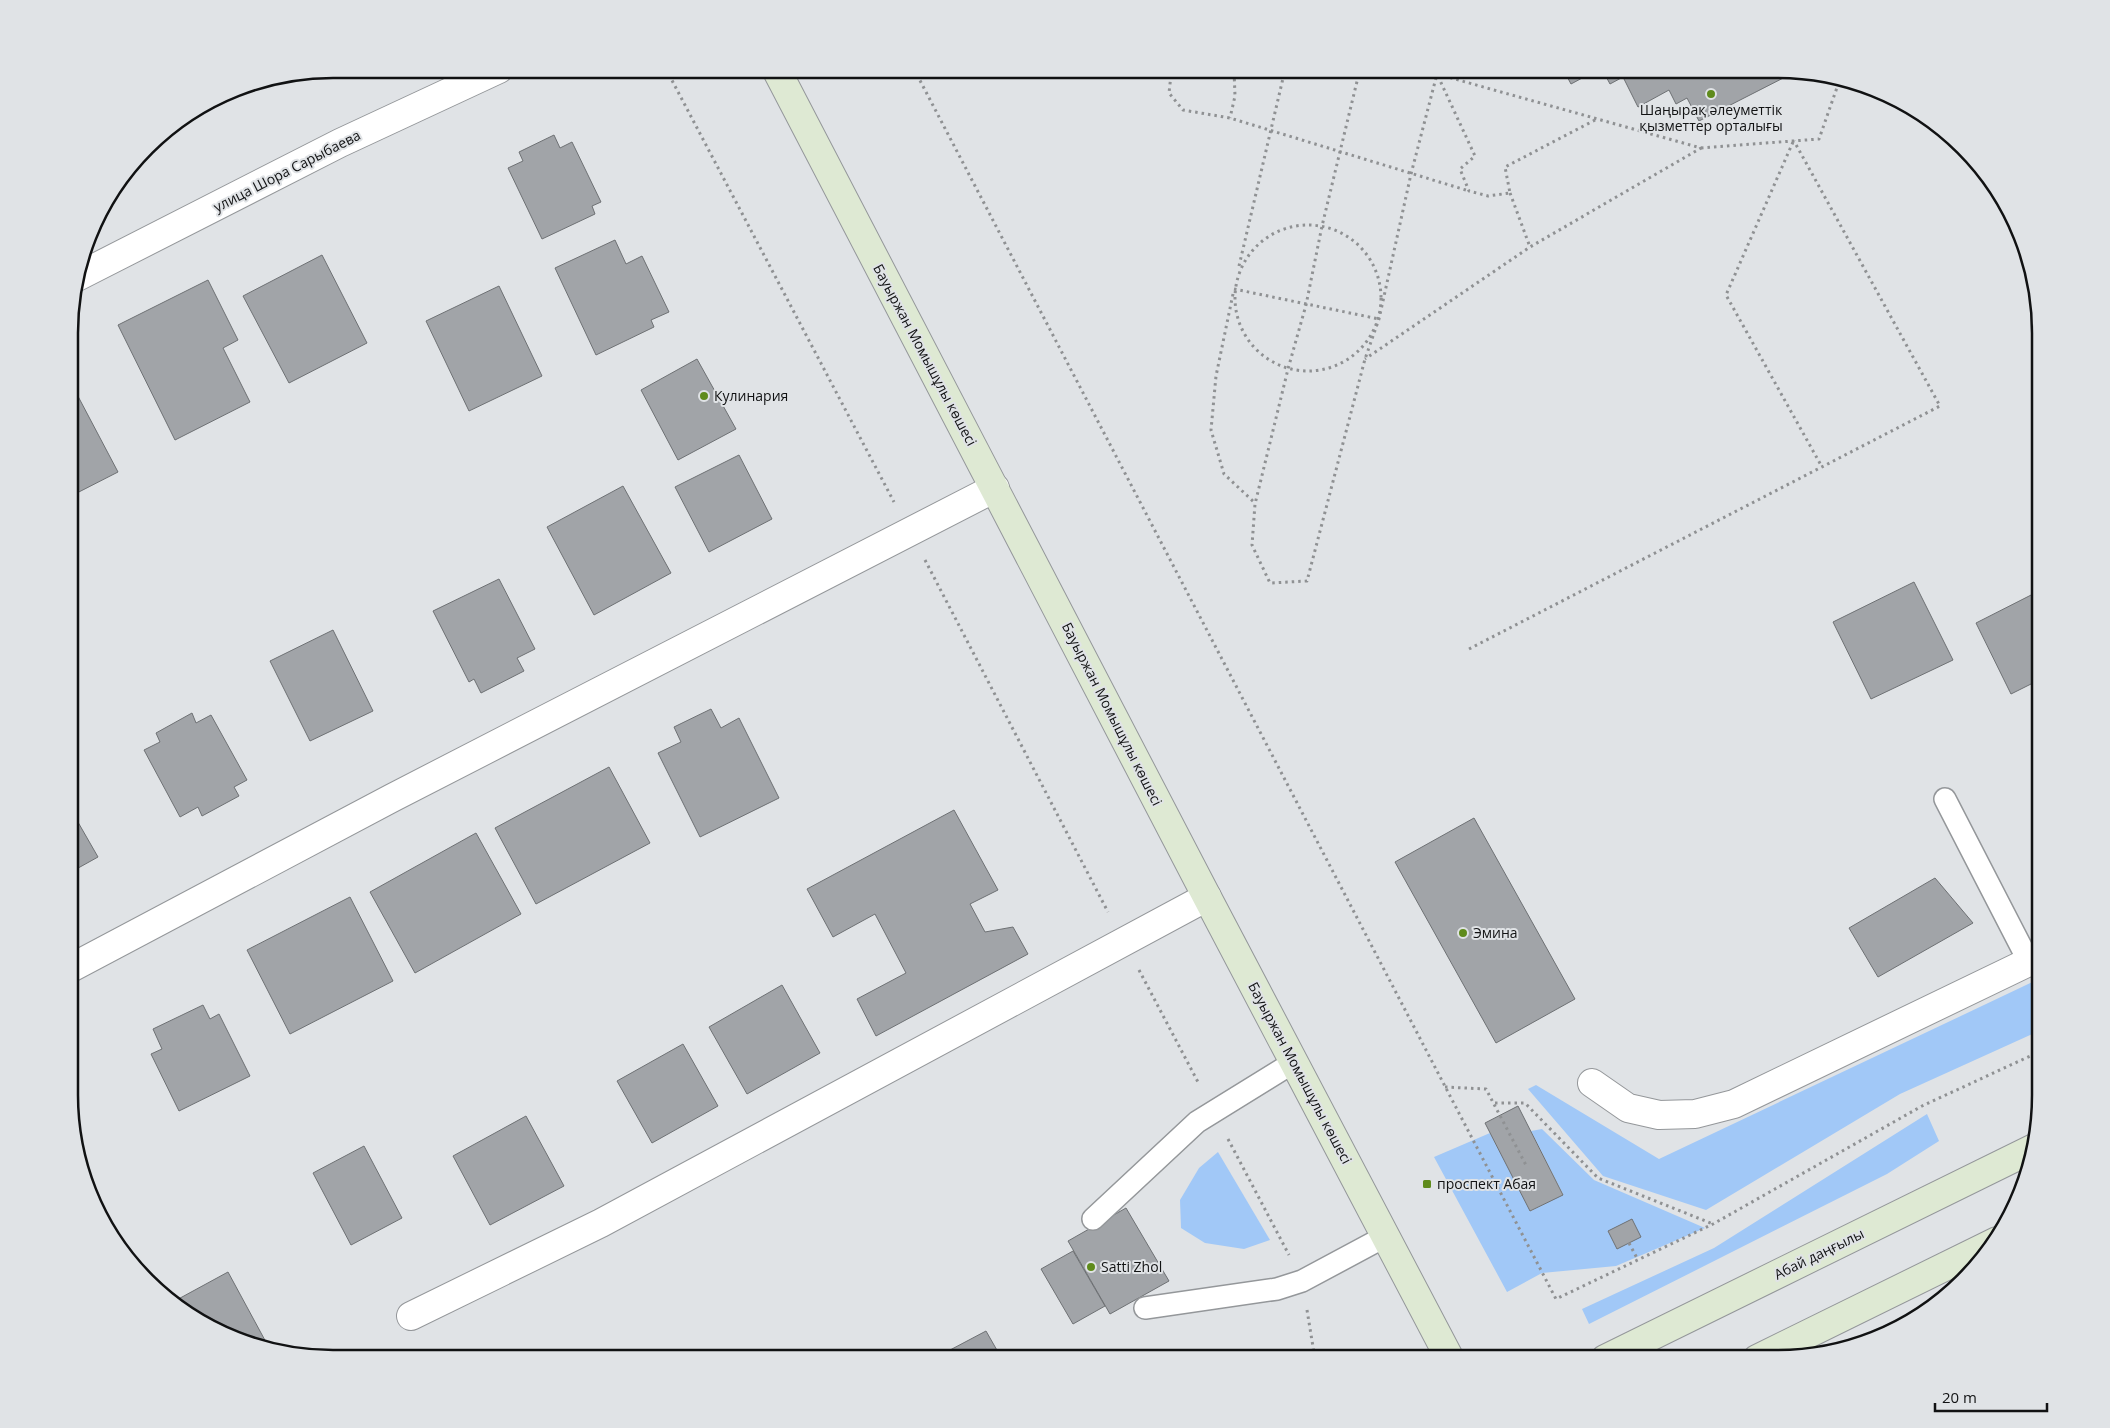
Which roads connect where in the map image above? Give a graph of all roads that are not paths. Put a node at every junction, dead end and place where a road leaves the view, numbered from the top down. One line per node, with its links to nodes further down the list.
1 (480, 78): 3 (street, улица Шора Сарыбаева)
2 (781, 78): 4 (main road, Бауыржан Момышұлы көшесі)
3 (84, 273)
4 (995, 488): 6 (main road, Бауыржан Момышұлы көшесі); 9 (street)
5 (1945, 799): 7 (lane)
6 (1208, 897): 10 (main road, Бауыржан Момышұлы көшесі); 17 (street)
7 (2032, 954)
8 (2032, 960): 11 (street)
9 (78, 964)
10 (1294, 1062): 13 (lane); 14 (main road, Бауыржан Момышұлы көшесі)
11 (1592, 1083)
12 (2027, 1152): 19 (main road, Абай даңғылы)
13 (1093, 1219)
14 (1386, 1236): 16 (lane); 18 (main road, Бауыржан Момышұлы көшесі)
15 (1981, 1249): 20 (main road)
16 (1145, 1308)
17 (411, 1316)
18 (1445, 1350)
19 (1623, 1350)
20 (1775, 1350)

